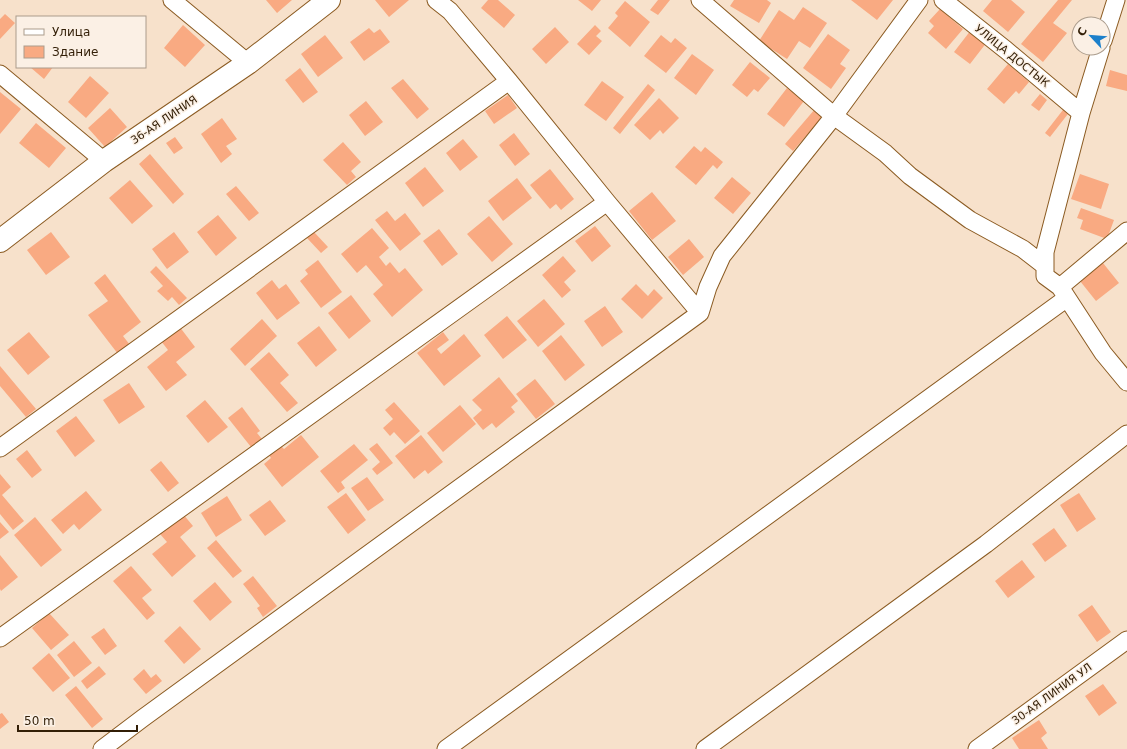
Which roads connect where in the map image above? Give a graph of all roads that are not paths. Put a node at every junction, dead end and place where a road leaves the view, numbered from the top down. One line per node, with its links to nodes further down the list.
1 (172, 0): 10 (street)
2 (328, 0): 10 (street, 36-АЯ ЛИНИЯ)
3 (436, 0): 12 (street)
4 (700, 0): 14 (street)
5 (919, 0): 14 (street)
6 (943, 0): 13 (street, УЛИЦА ДОСТЫК)
7 (1116, 0): 8 (street)
8 (1111, 16)
9 (1099, 56): 13 (street)
10 (248, 63): 15 (street, 36-АЯ ЛИНИЯ)
11 (0, 74): 15 (street)
12 (510, 81): 16 (street); 24 (street)
13 (1081, 113): 19 (street)
14 (834, 116): 19 (street); 21 (street)
15 (104, 161): 18 (street, 36-АЯ ЛИНИЯ)
16 (607, 202): 21 (street); 25 (street)
17 (1127, 231): 20 (street)
18 (0, 241)
19 (1045, 266): 20 (street)
20 (1063, 293): 22 (street); 28 (street)
21 (700, 313): 27 (street)
22 (1127, 382)
23 (1127, 434): 29 (street)
24 (0, 448)
25 (0, 638)
26 (1127, 640): 30 (street, 30-АЯ ЛИНИЯ УЛ)
27 (102, 749)
28 (446, 749)
29 (704, 749)
30 (977, 749)

